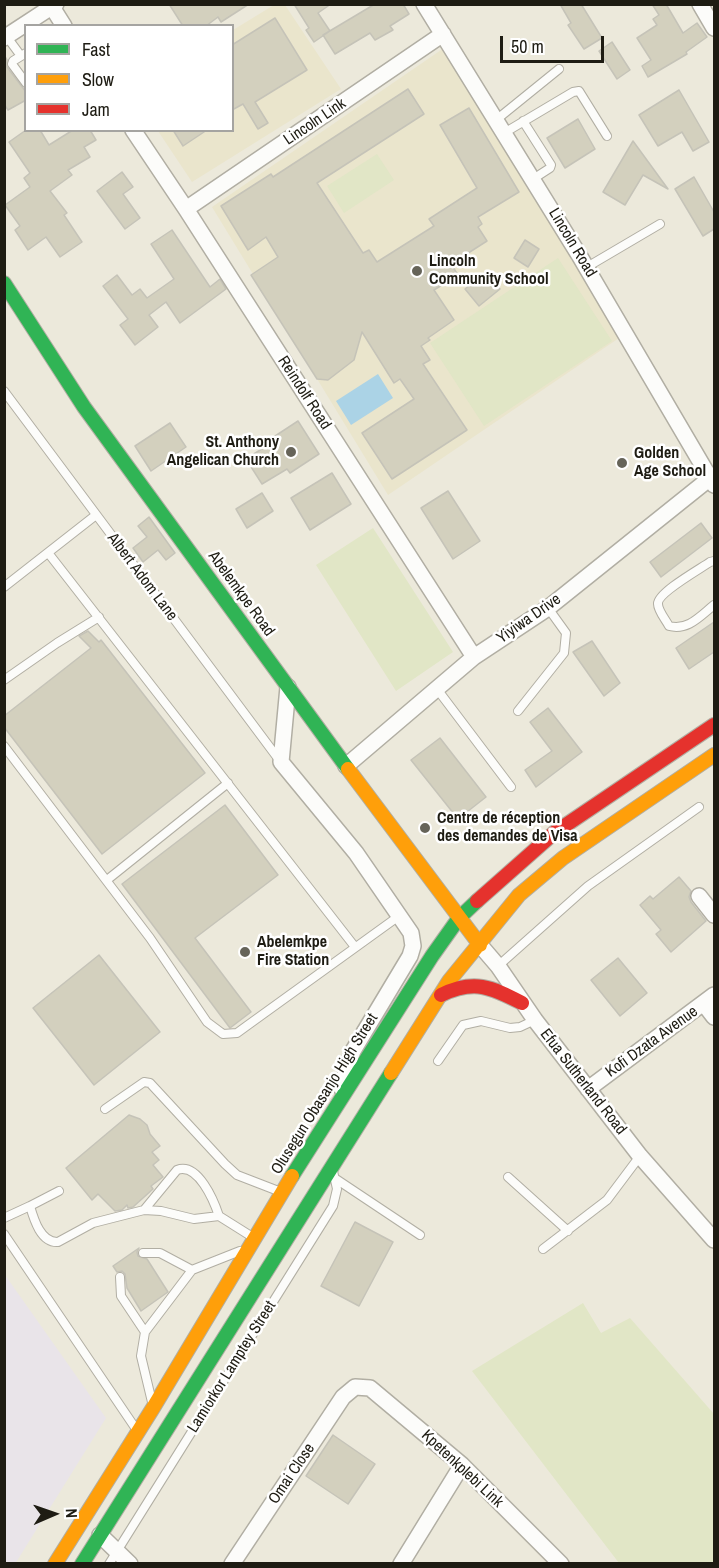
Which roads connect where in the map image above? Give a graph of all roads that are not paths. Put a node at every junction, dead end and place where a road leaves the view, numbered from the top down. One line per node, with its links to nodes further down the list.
1 (424, 4): 8 (street, Lincoln Road)
2 (700, 4): 7 (street)
3 (54, 6): 4 (street); 5 (street)
4 (27, 24)
5 (63, 24)
6 (24, 26): 9 (street)
7 (714, 28)
8 (443, 34): 14 (street, Lincoln Road); 18 (street, Lincoln Link)
9 (6, 38): 10 (lane)
10 (23, 54): 12 (lane)
11 (559, 69): 14 (lane)
12 (24, 79)
13 (523, 121): 14 (lane); 16 (lane); 17 (lane)
14 (500, 126): 17 (street, Lincoln Road)
15 (134, 132): 18 (street, Reindolf Road)
16 (607, 136)
17 (533, 179): 20 (street, Lincoln Road)
18 (186, 209): 31 (street, Reindolf Road)
19 (660, 225): 20 (lane)
20 (587, 267): 23 (street, Lincoln Road)
21 (4, 284): 33 (main road, Abelemkpe Road)
22 (4, 391): 24 (lane, Albert Adom Lane)
23 (713, 479): 29 (street, Yiyiwa Drive)
24 (96, 515): 25 (lane); 39 (lane, Albert Adom Lane)
25 (49, 554): 27 (lane); 30 (lane)
26 (714, 561): 28 (lane)
27 (4, 587)
28 (714, 605)
29 (548, 608): 31 (street, Yiyiwa Drive); 35 (lane)
30 (99, 617): 32 (lane); 41 (lane)
31 (474, 657): 34 (street, Yiyiwa Drive)
32 (4, 680)
33 (288, 687): 39 (street); 40 (main road, Abelemkpe Road)
34 (437, 689): 40 (street, Yiyiwa Drive); 42 (lane)
35 (518, 711)
36 (714, 725): 48 (main road, Olusegun Obasanjo High Street)
37 (4, 746): 44 (lane)
38 (714, 755): 49 (main road)
39 (281, 762): 47 (street, Albert Adom Lane)
40 (346, 766): 48 (main road, Abelemkpe Road)
41 (228, 783): 44 (lane); 50 (lane)
42 (511, 787)
43 (699, 807): 51 (lane)
44 (107, 880): 50 (lane)
45 (699, 896): 46 (street)
46 (714, 915)
47 (399, 916): 50 (lane); 59 (street, Albert Adom Lane)
48 (459, 918): 49 (main road, Efua Sutherland Road); 59 (main road, Olusegun Obasanjo High Street)
49 (480, 945): 51 (street, Efua Sutherland Road); 52 (main road)
50 (355, 947)
51 (498, 966): 54 (street, Efua Sutherland Road)
52 (441, 995): 54 (main road); 62 (main road)
53 (709, 999): 55 (street); 58 (street, Kofi Dzata Avenue)
54 (522, 1003): 56 (street, Efua Sutherland Road)
55 (714, 1017)
56 (535, 1020): 57 (lane); 58 (street, Efua Sutherland Road)
57 (438, 1061)
58 (588, 1089): 61 (street, Efua Sutherland Road)
59 (338, 1106): 65 (main road, Olusegun Obasanjo High Street)
60 (105, 1109): 65 (lane)
61 (640, 1156): 70 (lane); 73 (street, Efua Sutherland Road)
62 (334, 1172): 72 (lane); 84 (main road); 85 (lane, Lamiorkor Lamptey Street)
63 (508, 1177): 70 (lane)
64 (59, 1191): 66 (lane)
65 (282, 1192): 74 (main road, Olusegun Obasanjo High Street)
66 (30, 1206): 67 (lane); 69 (lane)
67 (144, 1210): 68 (lane); 68 (lane)
68 (219, 1216): 74 (lane)
69 (4, 1218)
70 (568, 1231): 75 (lane)
71 (4, 1234): 82 (lane)
72 (420, 1235)
73 (714, 1240)
74 (252, 1243): 77 (lane); 81 (main road, Olusegun Obasanjo High Street)
75 (543, 1250)
76 (143, 1253): 77 (lane)
77 (192, 1270): 79 (lane)
78 (120, 1277): 79 (lane)
79 (145, 1332): 81 (lane)
80 (355, 1387): 83 (street, Kpetenkplebi Link); 89 (street, Omai Close)
81 (153, 1407): 82 (main road, Olusegun Obasanjo High Street)
82 (137, 1431): 86 (main road, Olusegun Obasanjo High Street)
83 (462, 1465): 90 (street); 91 (street, Kpetenkplebi Link)
84 (100, 1535): 85 (street); 87 (main road)
85 (113, 1558): 88 (street)
86 (55, 1563)
87 (82, 1563)
88 (130, 1563)
89 (232, 1563)
90 (401, 1563)
91 (561, 1563)

